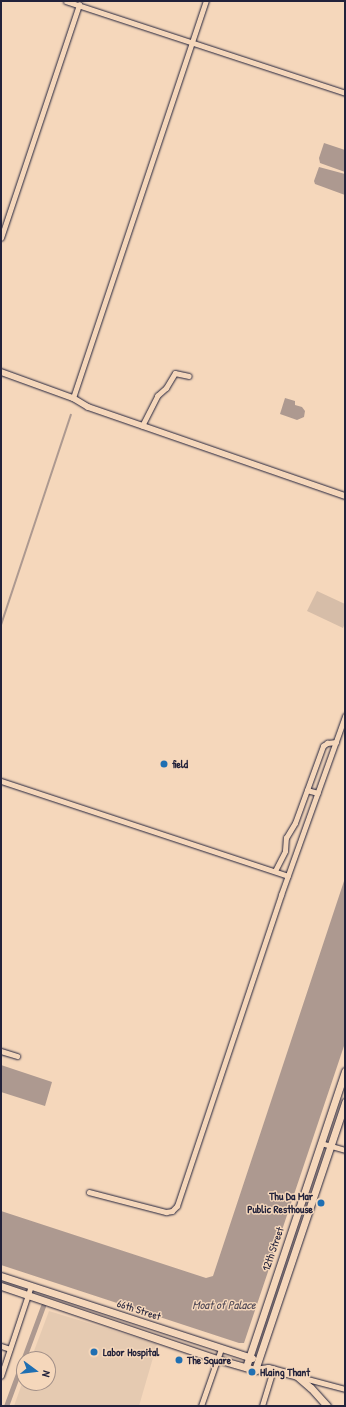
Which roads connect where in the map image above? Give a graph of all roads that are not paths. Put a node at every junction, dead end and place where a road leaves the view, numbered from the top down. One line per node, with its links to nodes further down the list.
1 (68, 1): 4 (street)
2 (85, 1): 4 (street)
3 (206, 1): 5 (street)
4 (81, 6): 5 (street); 7 (street)
5 (192, 42): 6 (street); 10 (street)
6 (345, 93)
7 (1, 238)
8 (1, 372): 10 (street)
9 (189, 376): 11 (street)
10 (73, 398): 11 (street)
11 (142, 426): 12 (street)
12 (345, 496)
13 (345, 716): 14 (street)
14 (336, 742): 16 (street); 17 (street)
15 (1, 781): 18 (street)
16 (307, 790): 17 (street); 18 (street)
17 (318, 793): 19 (street)
18 (275, 871): 19 (street)
19 (288, 876): 27 (street)
20 (1, 1051): 21 (street)
21 (17, 1056)
22 (345, 1070): 24 (main road, 12th Street)
23 (345, 1102): 25 (main road, 12th Street)
24 (321, 1143): 25 (street); 35 (main road, 12th Street)
25 (330, 1146): 26 (street); 37 (main road, 12th Street)
26 (345, 1150)
27 (89, 1192)
28 (1, 1276): 30 (main road, 66th Street)
29 (1, 1286): 31 (main road, 66th Street)
30 (30, 1286): 31 (street); 34 (main road, 66th Street)
31 (27, 1295): 33 (street); 36 (main road, 66th Street)
32 (1, 1346): 33 (street)
33 (10, 1349): 41 (street)
34 (220, 1349): 35 (main road, 66th Street); 36 (street)
35 (249, 1357): 37 (main road, 66th Street); 38 (main road, 12th Street)
36 (217, 1359): 38 (main road, 66th Street); 44 (street)
37 (258, 1360): 39 (main road, 66th Street); 40 (main road, 12th Street)
38 (246, 1367): 40 (main road, 66th Street)
39 (271, 1368): 40 (main road, 66th Street); 42 (main road, 66th Street); 45 (street)
40 (255, 1370)
41 (1, 1376)
42 (297, 1376): 43 (street); 46 (main road, 66th Street)
43 (345, 1389)
44 (201, 1406)
45 (262, 1406)
46 (327, 1406)

